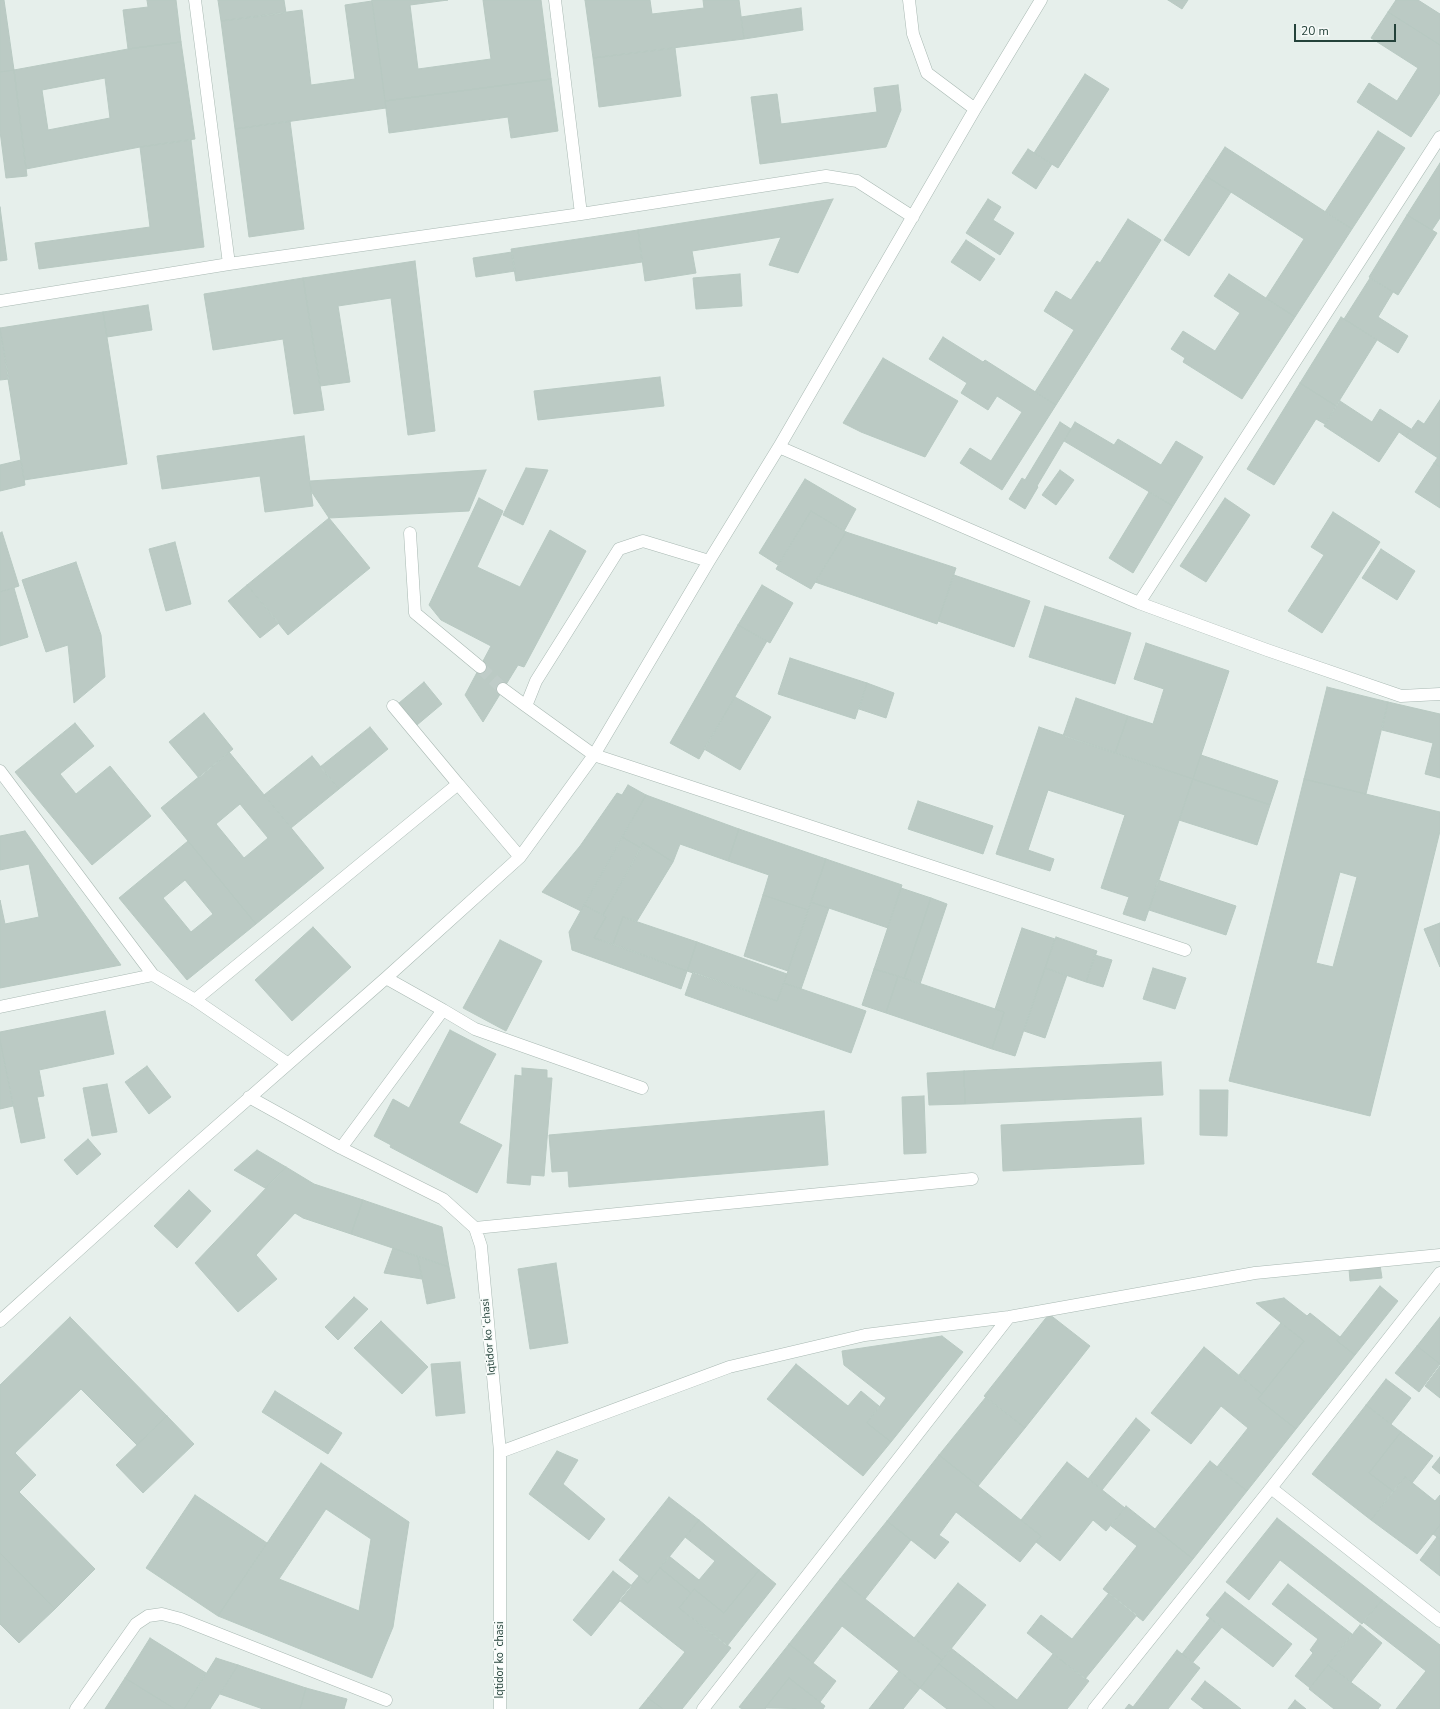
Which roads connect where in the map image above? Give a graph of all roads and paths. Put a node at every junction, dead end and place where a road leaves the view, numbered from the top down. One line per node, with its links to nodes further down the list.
1 (195, 0): 9 (street)
2 (555, 0): 7 (street)
3 (908, 0): 5 (street)
4 (1041, 0): 5 (street)
5 (975, 109): 8 (street)
6 (1440, 137): 14 (street)
7 (581, 214): 8 (street); 9 (street)
8 (913, 217): 11 (street)
9 (229, 264): 10 (street)
10 (0, 301)
11 (779, 448): 13 (street); 14 (street)
12 (410, 533): 15 (street)
13 (709, 561): 19 (street); 20 (street)
14 (1139, 604): 17 (street)
15 (480, 667)
16 (503, 688): 19 (street)
17 (1440, 694)
18 (393, 706): 22 (street)
19 (526, 706): 20 (street)
20 (594, 755): 23 (street); 24 (street)
21 (0, 771): 25 (street)
22 (458, 784): 23 (street); 27 (street)
23 (520, 857): 26 (street)
24 (1185, 950)
25 (153, 975): 27 (street); 28 (street)
26 (386, 978): 29 (street); 30 (street)
27 (195, 1000): 30 (street)
28 (0, 1007)
29 (443, 1010): 31 (street); 33 (street)
30 (287, 1063): 32 (street)
31 (642, 1088)
32 (249, 1097): 33 (street); 39 (street)
33 (340, 1148): 35 (street)
34 (972, 1180): 35 (street)
35 (475, 1228): 40 (street, Iqtidor koʻchasi)
36 (1440, 1255): 38 (street)
37 (1440, 1273): 41 (street)
38 (1009, 1317): 40 (street); 46 (street)
39 (0, 1320)
40 (500, 1452): 45 (street, Iqtidor koʻchasi)
41 (1271, 1488): 42 (street); 47 (street)
42 (1440, 1621)
43 (386, 1700): 44 (street)
44 (76, 1709)
45 (500, 1709)
46 (703, 1709)
47 (1094, 1709)

